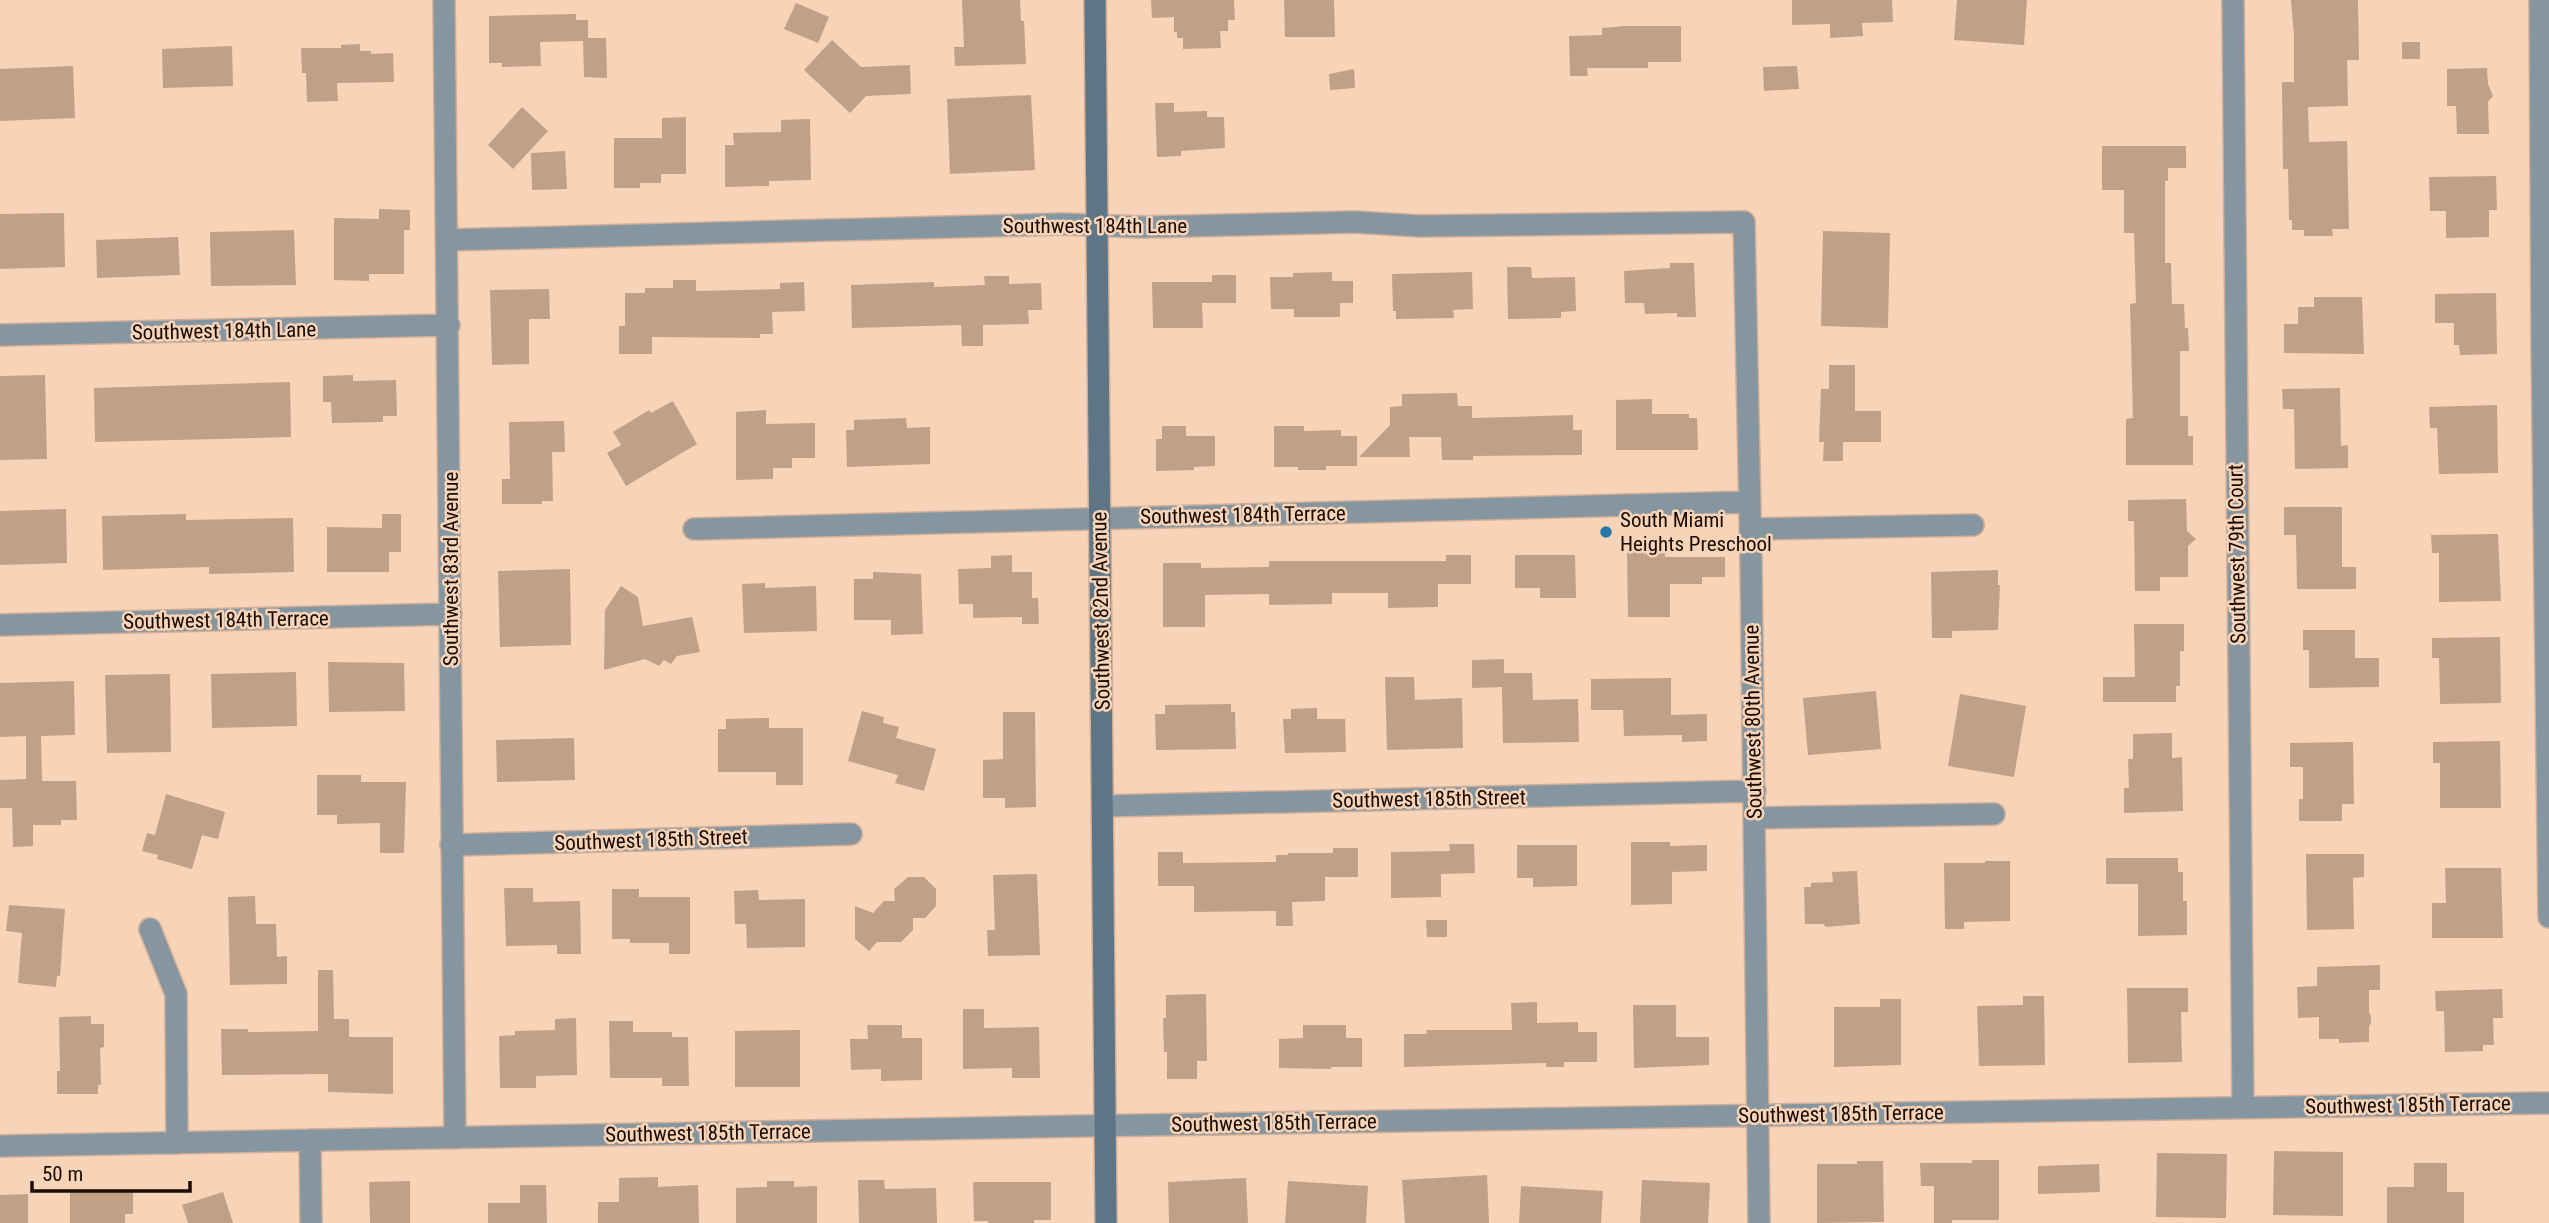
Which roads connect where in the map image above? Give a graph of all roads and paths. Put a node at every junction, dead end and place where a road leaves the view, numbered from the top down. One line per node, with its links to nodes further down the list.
1 (444, 0): 8 (street, Southwest 83rd Avenue)
2 (1095, 0): 7 (street, Southwest 82nd Avenue)
3 (2232, 0): 29 (street, Southwest 79th Court)
4 (2540, 0): 5 (street)
5 (2545, 57): 11 (street)
6 (1744, 222): 7 (street, Southwest 184th Lane); 12 (street, Southwest 80th Avenue)
7 (1097, 225): 8 (street, Southwest 184th Lane); 13 (street, Southwest 82nd Avenue)
8 (447, 240): 9 (street, Southwest 83rd Avenue)
9 (449, 325): 10 (street, Southwest 184th Lane); 17 (street, Southwest 83rd Avenue)
10 (0, 335)
11 (2545, 346): 19 (street)
12 (1749, 502): 13 (street, Southwest 184th Terrace); 16 (street, Southwest 80th Avenue)
13 (1100, 518): 15 (street, Southwest 184th Terrace); 21 (street, Southwest 82nd Avenue)
14 (1973, 525): 16 (street)
15 (694, 529)
16 (1750, 529): 20 (street, Southwest 80th Avenue)
17 (451, 614): 18 (street, Southwest 184th Terrace); 25 (street, Southwest 83rd Avenue)
18 (0, 625)
19 (2547, 637): 26 (street)
20 (1755, 792): 21 (street, Southwest 185th Street); 23 (street, Southwest 80th Avenue)
21 (1103, 806): 31 (street, Southwest 82nd Avenue)
22 (1994, 814): 23 (street)
23 (1755, 818): 30 (street, Southwest 80th Avenue)
24 (852, 834): 25 (street, Southwest 185th Street)
25 (451, 845): 32 (street, Southwest 83rd Avenue)
26 (2549, 917)
27 (150, 929): 34 (street)
28 (2549, 1103): 29 (street, Southwest 185th Terrace)
29 (2243, 1107): 30 (street, Southwest 185th Terrace)
30 (1757, 1115): 31 (street, Southwest 185th Terrace); 38 (street, Southwest 80th Avenue)
31 (1105, 1125): 32 (street, Southwest 185th Terrace); 37 (street, Southwest 82nd Avenue)
32 (455, 1138): 33 (street, Southwest 185th Terrace)
33 (310, 1140): 34 (street, Southwest 185th Terrace); 36 (street)
34 (177, 1143): 35 (street, Southwest 185th Terrace)
35 (0, 1146)
36 (311, 1223)
37 (1106, 1223)
38 (1759, 1223)

